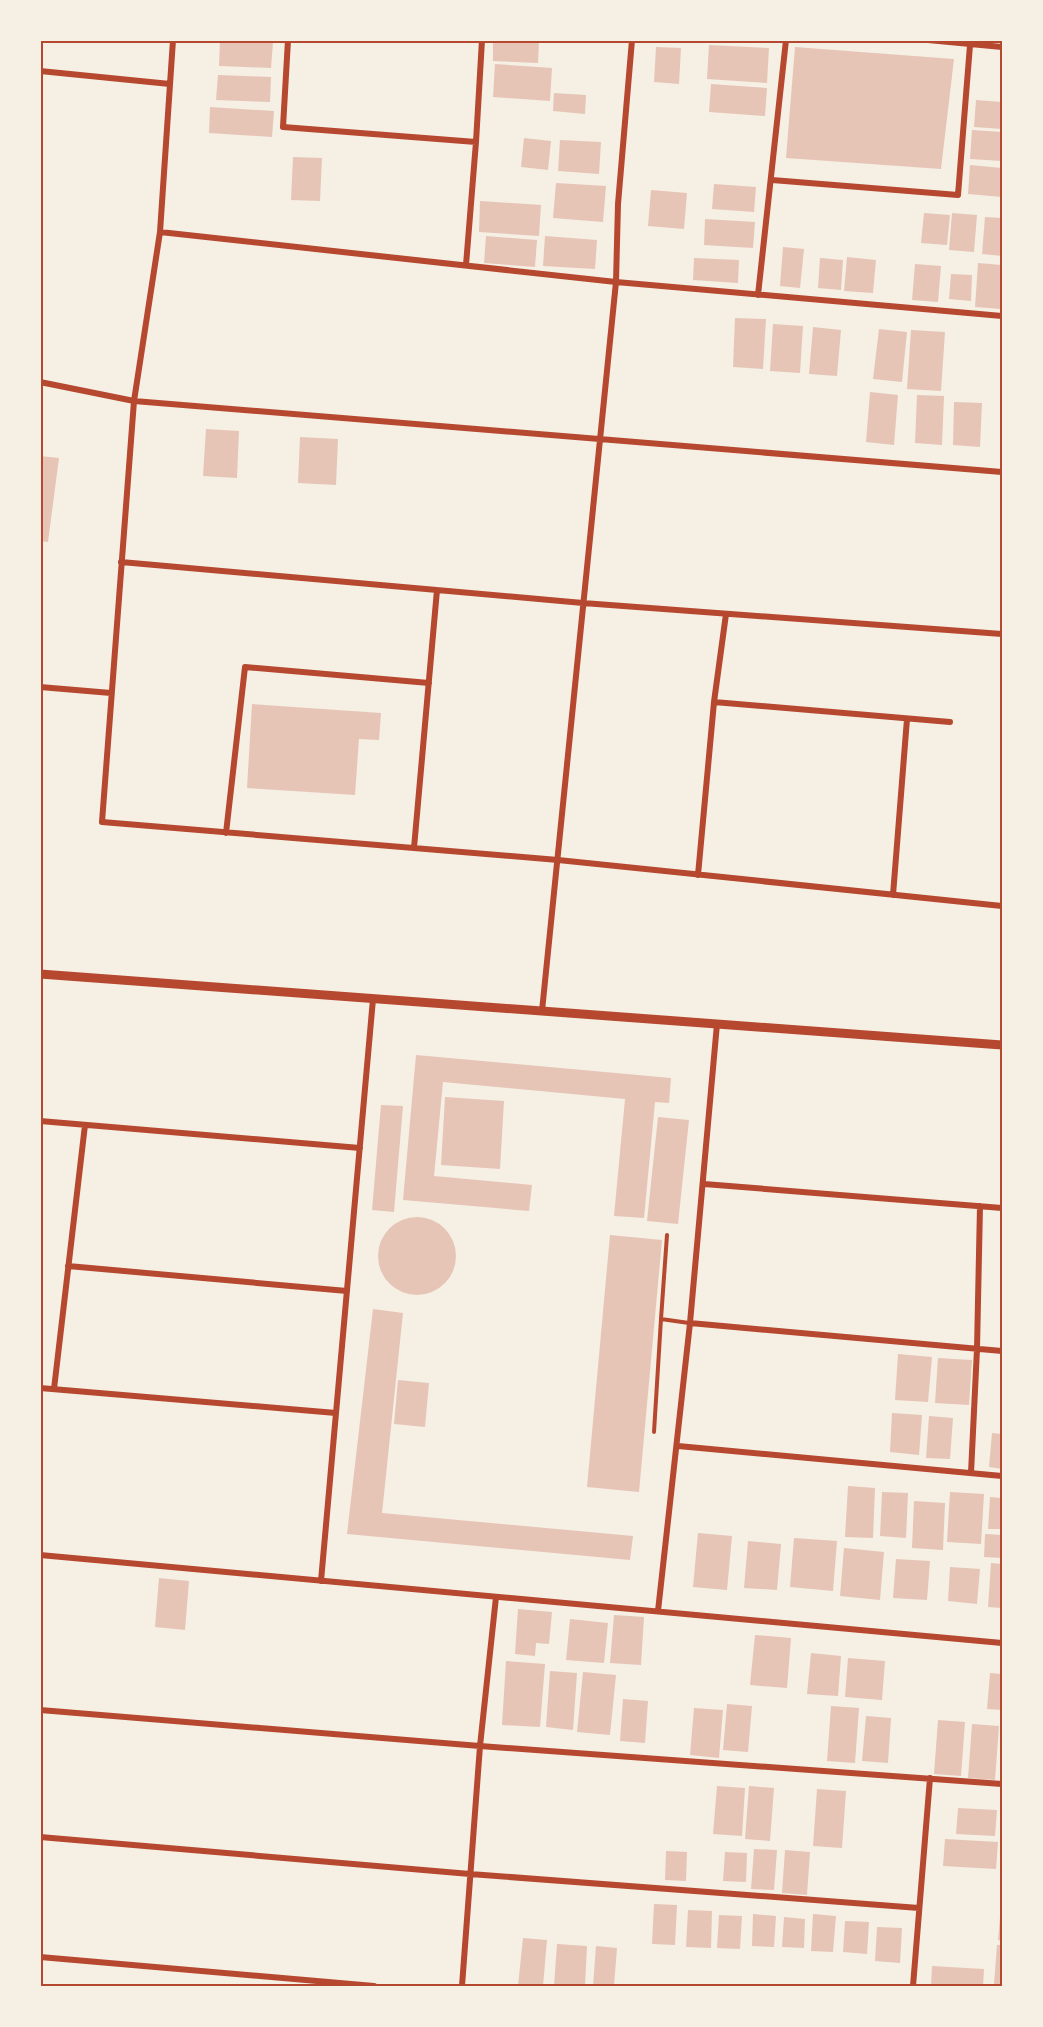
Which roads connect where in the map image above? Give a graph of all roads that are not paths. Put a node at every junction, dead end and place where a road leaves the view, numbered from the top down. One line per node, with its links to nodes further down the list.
1 (173, 40): 10 (street)
2 (288, 40): 11 (street)
3 (482, 40): 11 (street)
4 (632, 40): 15 (street)
5 (786, 40): 12 (street)
6 (928, 40): 7 (street)
7 (970, 45): 8 (street); 12 (street)
8 (1002, 47)
9 (40, 71): 10 (street)
10 (170, 84): 13 (street)
11 (476, 142): 14 (street)
12 (772, 180): 16 (street)
13 (159, 231): 14 (street); 19 (street)
14 (466, 265): 15 (street)
15 (616, 282): 16 (street); 20 (street)
16 (758, 295): 17 (street)
17 (1002, 316)
18 (40, 382): 19 (street)
19 (134, 401): 20 (street); 22 (street)
20 (600, 439): 21 (street); 24 (street)
21 (1002, 472)
22 (122, 562): 23 (street); 29 (street)
23 (437, 590): 24 (street); 27 (street)
24 (584, 603): 25 (street); 35 (street)
25 (726, 614): 26 (street); 30 (street)
26 (1002, 634)
27 (429, 683): 33 (street); 34 (street)
28 (40, 687): 29 (street)
29 (111, 693): 33 (street)
30 (714, 702): 31 (street); 36 (street)
31 (907, 719): 32 (street); 37 (street)
32 (950, 722)
33 (226, 833): 34 (street)
34 (414, 848): 35 (street)
35 (558, 860): 36 (street); 41 (street)
36 (698, 874): 37 (street)
37 (893, 895): 38 (street)
38 (1002, 906)
39 (40, 974): 40 (street)
40 (372, 999): 41 (street); 46 (street)
41 (542, 1011): 42 (street)
42 (717, 1024): 43 (street); 47 (street)
43 (1002, 1045)
44 (40, 1121): 45 (street)
45 (85, 1125): 46 (street); 51 (street)
46 (360, 1148): 52 (street)
47 (704, 1184): 48 (street); 54 (street)
48 (980, 1206): 49 (street); 55 (street)
49 (1002, 1208)
50 (667, 1235): 53 (lane)
51 (68, 1266): 52 (street); 58 (street)
52 (347, 1290): 59 (street)
53 (661, 1318): 54 (lane); 60 (lane)
54 (690, 1323): 55 (street); 61 (street)
55 (977, 1349): 56 (street); 62 (street)
56 (1002, 1351)
57 (40, 1388): 58 (street)
58 (54, 1389): 59 (street)
59 (336, 1413): 65 (street)
60 (654, 1432)
61 (678, 1446): 62 (street); 67 (street)
62 (971, 1473): 63 (street)
63 (1002, 1476)
64 (40, 1555): 65 (street)
65 (321, 1581): 66 (street)
66 (496, 1597): 67 (street); 70 (street)
67 (658, 1611): 68 (street)
68 (1002, 1643)
69 (40, 1710): 70 (street)
70 (480, 1746): 71 (street); 74 (street)
71 (930, 1778): 72 (street); 75 (street)
72 (1002, 1784)
73 (40, 1837): 74 (street)
74 (470, 1874): 75 (street); 78 (street)
75 (919, 1908): 79 (street)
76 (40, 1957): 77 (street)
77 (374, 1986)
78 (462, 1986)
79 (913, 1986)

